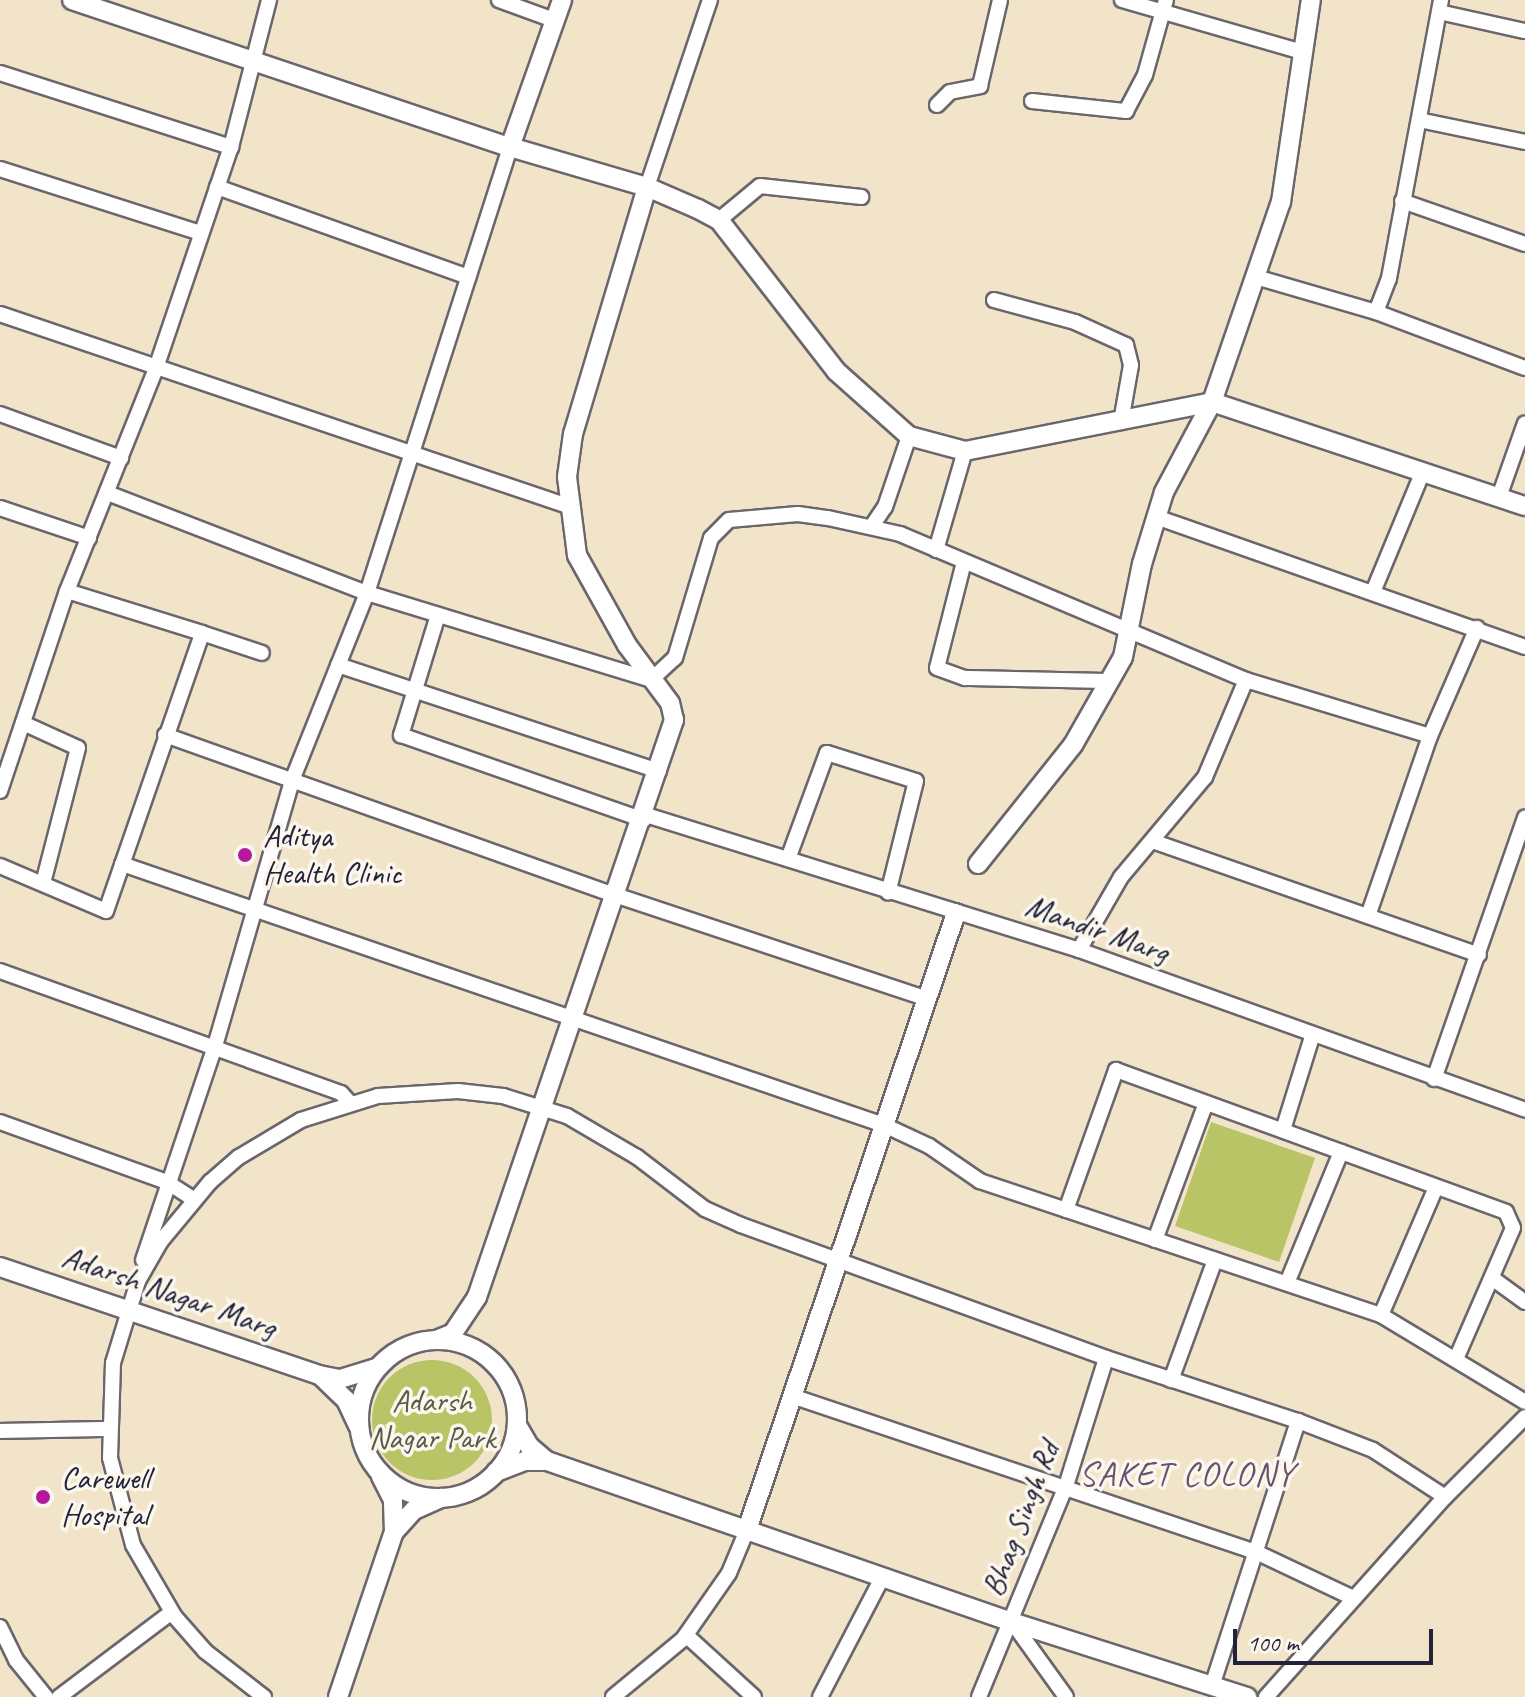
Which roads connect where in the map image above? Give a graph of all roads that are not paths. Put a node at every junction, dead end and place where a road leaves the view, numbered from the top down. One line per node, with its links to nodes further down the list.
1 (72, 0): 14 (street)
2 (269, 0): 14 (street)
3 (499, 0): 11 (street)
4 (562, 0): 11 (street)
5 (710, 0): 24 (street)
6 (1000, 0): 17 (street)
7 (1122, 0): 9 (street)
8 (1311, 0): 13 (street)
9 (1164, 6): 13 (street); 16 (street)
10 (1440, 6): 12 (street); 18 (street)
11 (554, 20): 21 (street)
12 (1525, 31)
13 (1302, 52): 31 (street)
14 (253, 60): 20 (street); 21 (street)
15 (0, 73): 20 (street)
16 (1032, 101)
17 (937, 105)
18 (1419, 120): 19 (street); 26 (street)
19 (1525, 142)
20 (231, 147): 23 (street)
21 (510, 147): 24 (street); 30 (street)
22 (0, 169): 28 (street)
23 (217, 187): 28 (street); 30 (street)
24 (647, 187): 27 (street); 49 (street)
25 (861, 197): 27 (street)
26 (1402, 201): 29 (street); 33 (street)
27 (719, 220): 41 (street)
28 (201, 233): 35 (street)
29 (1525, 244)
30 (468, 277): 43 (street)
31 (1259, 278): 33 (street); 37 (street)
32 (994, 300): 39 (street)
33 (1376, 312): 36 (street)
34 (0, 314): 35 (street)
35 (156, 368): 43 (street); 44 (street)
36 (1525, 368)
37 (1212, 402): 39 (street); 45 (street); 51 (street)
38 (0, 414): 44 (street)
39 (1121, 422): 42 (street)
40 (1525, 424): 47 (street)
41 (909, 436): 42 (street); 52 (street)
42 (965, 451): 54 (street)
43 (410, 453): 49 (street); 58 (street)
44 (121, 458): 46 (street)
45 (1423, 471): 47 (street); 57 (street)
46 (110, 494): 53 (street); 58 (street)
47 (1499, 497): 48 (street)
48 (1525, 506)
49 (571, 507): 66 (street)
50 (0, 508): 53 (street)
51 (1156, 517): 57 (street); 61 (street)
52 (872, 526): 54 (street); 66 (street)
53 (89, 538): 56 (street)
54 (936, 550): 55 (street)
55 (964, 562): 61 (street); 68 (street)
56 (67, 591): 62 (street); 70 (street)
57 (1373, 592): 60 (street)
58 (367, 593): 59 (street); 65 (street)
59 (438, 615): 66 (street); 69 (street)
60 (1477, 628): 63 (street); 72 (street)
61 (1128, 632): 67 (street); 68 (street)
62 (202, 633): 64 (street); 71 (street)
63 (1525, 647)
64 (262, 653)
65 (338, 665): 69 (street); 74 (street)
66 (651, 680): 73 (street)
67 (1246, 680): 72 (street); 78 (street)
68 (1110, 681): 81 (street)
69 (414, 690): 73 (street); 76 (street, Mandir Marg)
70 (23, 723): 75 (street); 83 (street)
71 (165, 735): 74 (street); 80 (street)
72 (1430, 736): 88 (street)
73 (659, 771): 76 (street)
74 (293, 778): 85 (street); 86 (street)
75 (0, 791)
76 (645, 817): 79 (street, Mandir Marg); 85 (street)
77 (1525, 817): 90 (street)
78 (1155, 842): 88 (street); 89 (street)
79 (788, 859): 84 (street, Mandir Marg); 84 (street)
80 (122, 864): 83 (street); 86 (street)
81 (978, 864)
82 (0, 866): 83 (street)
83 (43, 883)
84 (888, 893): 87 (street, Mandir Marg)
85 (618, 896): 92 (street); 93 (street)
86 (257, 912): 93 (street); 95 (street)
87 (956, 913): 89 (street, Mandir Marg); 92 (street)
88 (1368, 916): 90 (street)
89 (1079, 950): 94 (street, Mandir Marg)
90 (1479, 955): 96 (street)
91 (0, 971): 95 (street)
92 (927, 999): 102 (street)
93 (574, 1020): 99 (street); 102 (street)
94 (1312, 1037): 96 (street, Mandir Marg); 103 (street)
95 (215, 1046): 97 (street); 105 (street)
96 (1434, 1079): 100 (street, Mandir Marg)
97 (350, 1103): 99 (street); 107 (street)
98 (1206, 1103): 103 (street); 108 (street); 109 (street)
99 (544, 1108): 111 (street); 115 (street)
100 (1525, 1110)
101 (0, 1122): 105 (street)
102 (884, 1125): 108 (street); 111 (street)
103 (1283, 1130): 104 (street)
104 (1341, 1152): 106 (street); 114 (street)
105 (167, 1182): 107 (street); 117 (street)
106 (1436, 1187): 113 (street); 118 (street)
107 (193, 1199): 117 (street)
108 (1066, 1210): 109 (street)
109 (1155, 1240): 110 (street)
110 (1215, 1260): 114 (street); 125 (street)
111 (838, 1262): 122 (street); 126 (street)
112 (0, 1267): 117 (street, Adarsh Nagar Marg)
113 (1492, 1278): 116 (street); 121 (street)
114 (1287, 1283): 118 (street)
115 (477, 1297): 119 (street); 120 (street)
116 (1525, 1302)
117 (127, 1310): 124 (street, Adarsh Nagar Marg); 131 (street)
118 (1381, 1315): 121 (street)
119 (436, 1340): 120 (street); 123 (street)
120 (486, 1356): 130 (street)
121 (1457, 1357): 127 (street)
122 (1106, 1358): 125 (street); 137 (street, Bhag Singh Rd)
123 (377, 1368): 124 (street); 132 (street)
124 (319, 1375): 132 (street)
125 (1171, 1380): 129 (street)
126 (792, 1396): 137 (street); 140 (street)
127 (1525, 1402)
128 (1525, 1417): 139 (street)
129 (1298, 1421): 139 (street); 142 (street)
130 (517, 1425): 134 (street); 136 (street)
131 (109, 1429): 133 (street); 145 (street)
132 (360, 1430): 135 (street)
133 (0, 1431)
134 (547, 1461): 136 (street); 140 (street)
135 (375, 1466): 138 (street); 141 (street)
136 (496, 1472): 138 (street)
137 (1066, 1486): 142 (street); 146 (street, Bhag Singh Rd)
138 (443, 1497): 141 (street)
139 (1445, 1497): 144 (street)
140 (747, 1530): 143 (street); 148 (street)
141 (394, 1532): 153 (street)
142 (1258, 1553): 144 (street); 149 (street)
143 (883, 1576): 146 (street); 156 (street)
144 (1353, 1598): 160 (street)
145 (172, 1612): 151 (street); 152 (street)
146 (1012, 1622): 149 (street); 157 (street, Bhag Singh Rd); 158 (street)
147 (0, 1627): 150 (street)
148 (686, 1635): 154 (street); 155 (street)
149 (1212, 1686): 159 (street)
150 (46, 1697)
151 (59, 1697)
152 (264, 1697)
153 (338, 1697)
154 (613, 1697)
155 (754, 1697)
156 (820, 1697)
157 (979, 1697)
158 (1066, 1697)
159 (1247, 1697)
160 (1266, 1697)

